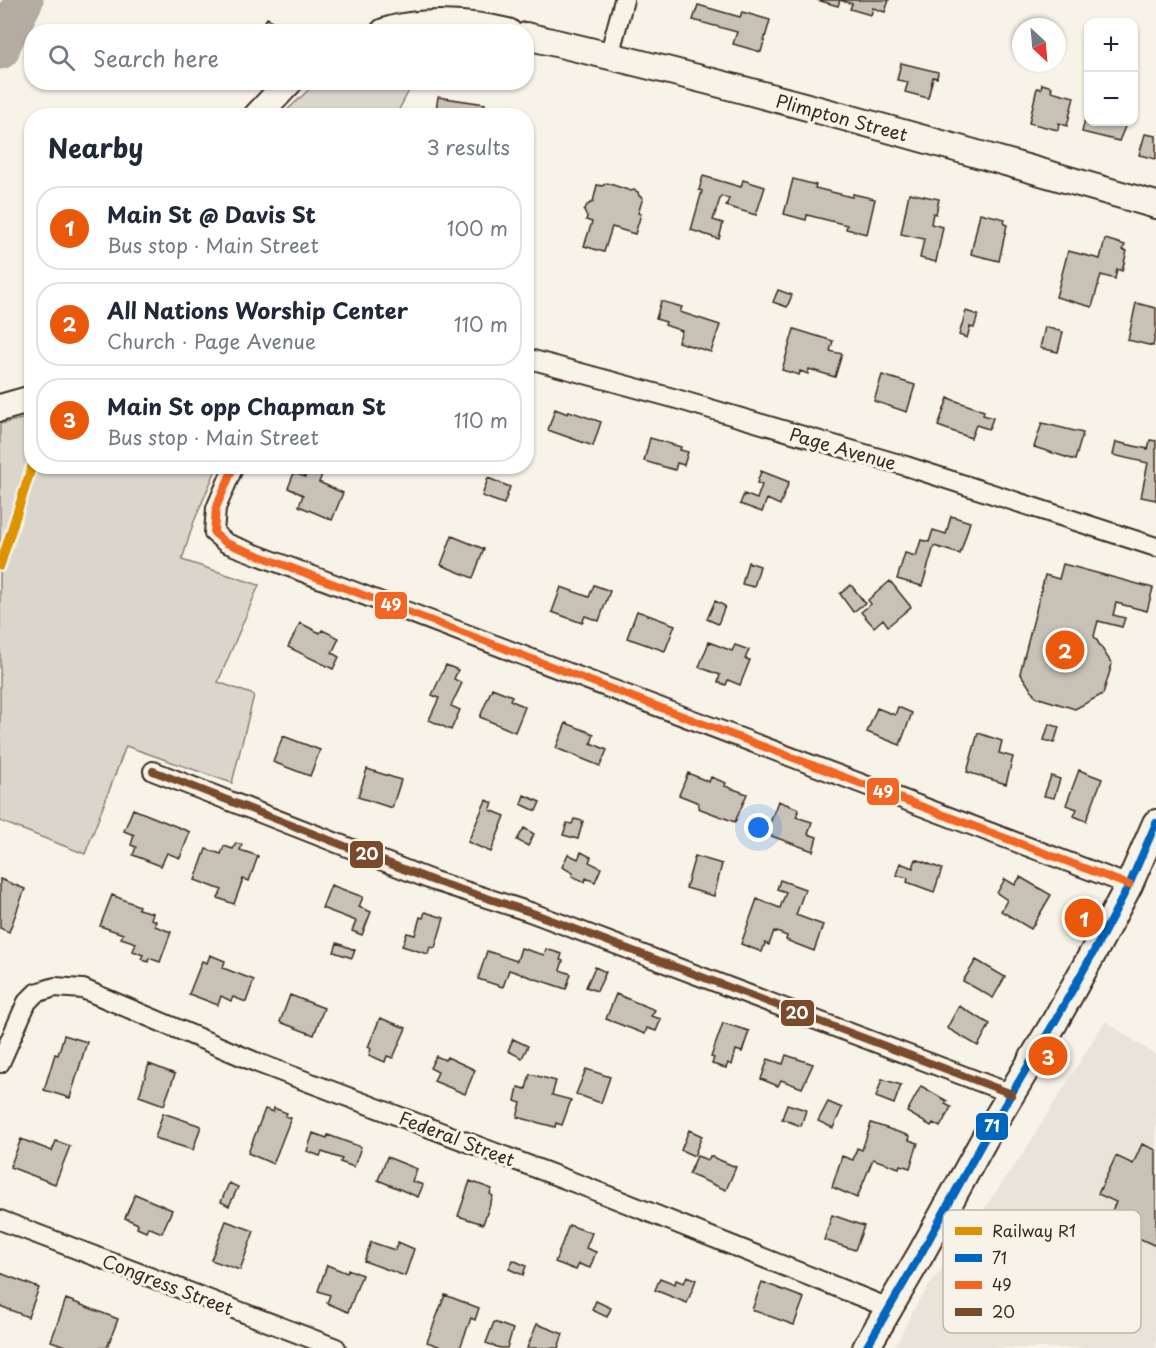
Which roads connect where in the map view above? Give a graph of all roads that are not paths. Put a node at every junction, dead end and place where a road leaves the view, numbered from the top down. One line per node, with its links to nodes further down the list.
1 (624, 0): 3 (street)
2 (534, 38): 3 (street, Plimpton Street)
3 (609, 56): 6 (street, Plimpton Street)
4 (281, 90): 5 (street)
5 (265, 108)
6 (1156, 205)
7 (534, 360): 11 (street, Page Avenue)
8 (24, 401): 9 (street)
9 (0, 408)
10 (231, 474): 14 (street)
11 (1156, 547)
12 (153, 771): 16 (street)
13 (1156, 823): 14 (street)
14 (1130, 885): 16 (street)
15 (0, 1063): 20 (street, Federal Street)
16 (1012, 1094): 17 (street)
17 (945, 1210)
18 (943, 1214): 20 (street)
19 (0, 1220): 21 (street, Congress Street)
20 (889, 1308): 22 (street)
21 (336, 1348)
22 (866, 1348)

